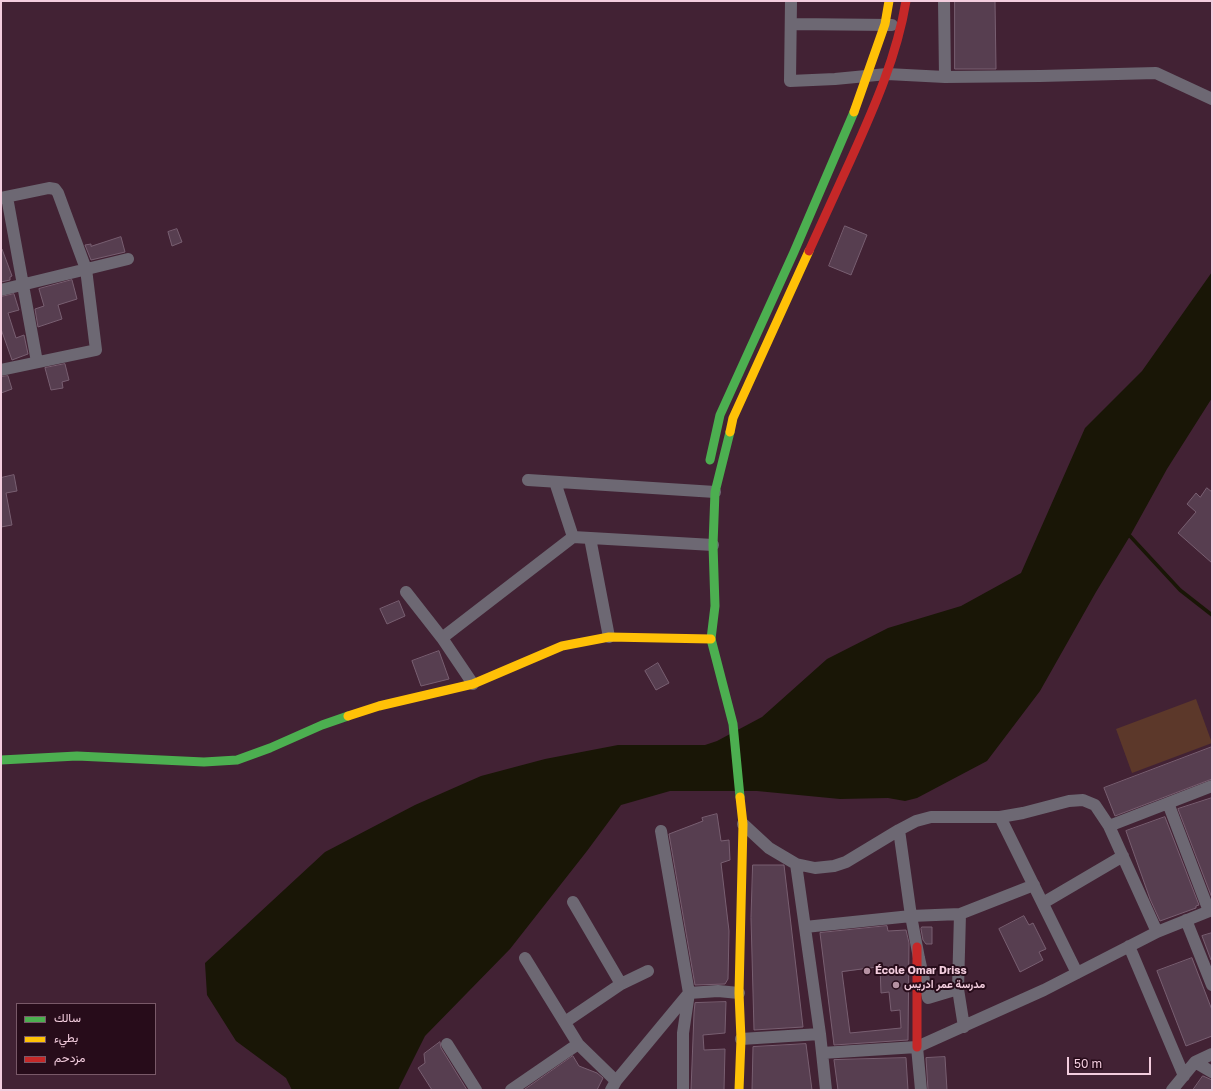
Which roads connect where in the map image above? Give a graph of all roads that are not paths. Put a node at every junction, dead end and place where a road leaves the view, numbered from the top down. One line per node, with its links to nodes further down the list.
1 (791, 1): 5 (street)
2 (889, 1): 6 (main road)
3 (906, 1): 7 (main road)
4 (944, 1): 10 (street)
5 (791, 24): 6 (street); 9 (street)
6 (885, 24): 7 (street); 9 (main road)
7 (902, 26): 8 (main road)
8 (887, 74): 9 (street); 10 (street); 14 (main road)
9 (866, 76): 13 (main road)
10 (945, 77): 11 (street)
11 (1212, 99)
12 (4, 197): 16 (street); 17 (street)
13 (794, 252): 14 (main road); 19 (main road)
14 (806, 257): 20 (main road)
15 (128, 259): 16 (street)
16 (86, 269): 17 (street); 21 (street)
17 (23, 284): 18 (street); 21 (street)
18 (1, 290)
19 (757, 334): 20 (main road); 23 (main road)
20 (769, 338): 24 (main road)
21 (37, 362): 22 (street)
22 (1, 370)
23 (720, 415): 24 (main road); 25 (main road)
24 (732, 418): 28 (main road)
25 (708, 468)
26 (528, 480): 27 (street)
27 (555, 482): 28 (street); 29 (street)
28 (707, 491): 31 (main road)
29 (573, 537): 30 (street); 36 (street)
30 (590, 538): 31 (street); 35 (street)
31 (704, 544): 34 (main road)
32 (406, 592): 36 (street)
33 (706, 613): 34 (main road)
34 (712, 625): 37 (main road)
35 (610, 637): 37 (main road); 38 (main road)
36 (442, 638): 38 (street)
37 (711, 639): 43 (main road)
38 (473, 684): 39 (main road)
39 (1, 760)
40 (1212, 786): 41 (street)
41 (1168, 803): 44 (street); 52 (street)
42 (1000, 816): 44 (street); 45 (street); 49 (street)
43 (742, 820): 48 (street); 67 (main road)
44 (1109, 826): 47 (street)
45 (899, 830): 48 (street); 54 (street)
46 (661, 831): 66 (street)
47 (1123, 856): 51 (street); 57 (street)
48 (796, 864): 56 (street)
49 (1034, 885): 51 (street); 53 (street)
50 (573, 902): 63 (street)
51 (1043, 903): 62 (street)
52 (1211, 910): 55 (street)
53 (960, 914): 54 (street); 65 (street)
54 (911, 916): 56 (street); 59 (street)
55 (1186, 920): 57 (street); 64 (street)
56 (805, 927): 70 (street)
57 (1157, 932): 58 (street)
58 (1129, 946): 62 (street); 79 (street)
59 (917, 947): 65 (street); 74 (main road)
60 (525, 958): 68 (street)
61 (648, 971): 63 (street)
62 (1077, 973): 69 (street)
63 (621, 984): 68 (street)
64 (1212, 985)
65 (958, 989): 69 (street)
66 (689, 993): 67 (street); 80 (street); 83 (street)
67 (739, 993): 71 (main road)
68 (565, 1022): 73 (street)
69 (964, 1027): 74 (street)
70 (820, 1034): 71 (street); 75 (street)
71 (741, 1038): 84 (main road)
72 (447, 1044): 81 (street)
73 (578, 1044): 80 (street); 82 (street)
74 (917, 1048): 75 (street); 86 (street)
75 (822, 1053): 85 (street)
76 (1212, 1054): 77 (street)
77 (1195, 1062): 78 (street); 79 (street)
78 (1212, 1072)
79 (1184, 1076): 87 (street)
80 (614, 1086)
81 (476, 1090)
82 (511, 1090)
83 (683, 1090)
84 (739, 1090)
85 (826, 1090)
86 (920, 1090)
87 (1172, 1090)

